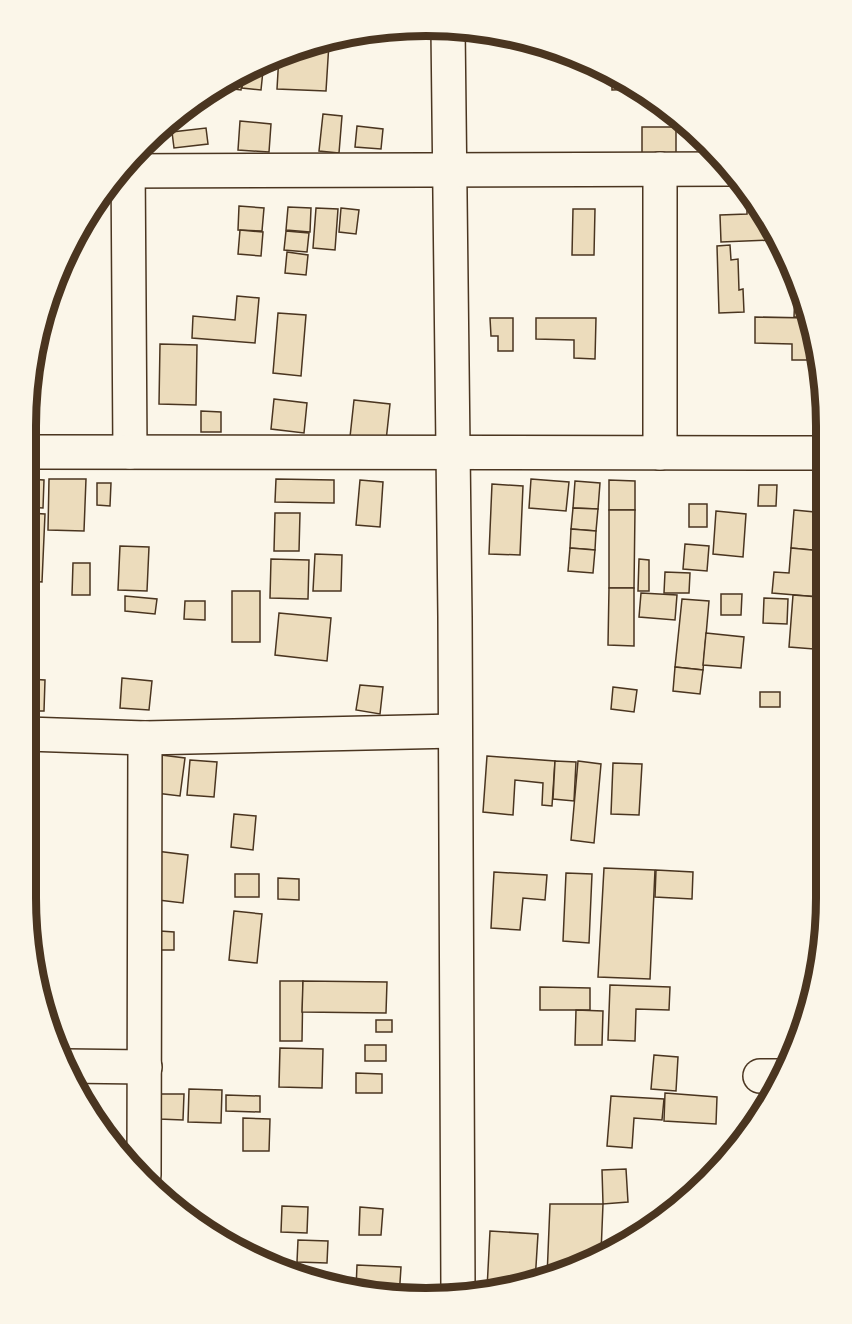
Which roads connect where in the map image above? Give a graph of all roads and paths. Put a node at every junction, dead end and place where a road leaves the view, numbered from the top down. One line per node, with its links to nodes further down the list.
1 (448, 37): 5 (street)
2 (135, 167): 5 (street)
3 (660, 169): 4 (street); 5 (street); 10 (street)
4 (719, 169)
5 (450, 170): 9 (street)
6 (125, 179): 8 (street)
7 (36, 452): 8 (street)
8 (130, 452): 9 (street)
9 (453, 452): 10 (street); 12 (street)
10 (660, 453): 11 (street)
11 (816, 453)
12 (455, 731): 14 (street); 18 (street)
13 (36, 734): 14 (street)
14 (145, 738): 16 (street)
15 (74, 1066): 16 (street)
16 (145, 1067): 17 (street)
17 (144, 1167)
18 (458, 1287)

